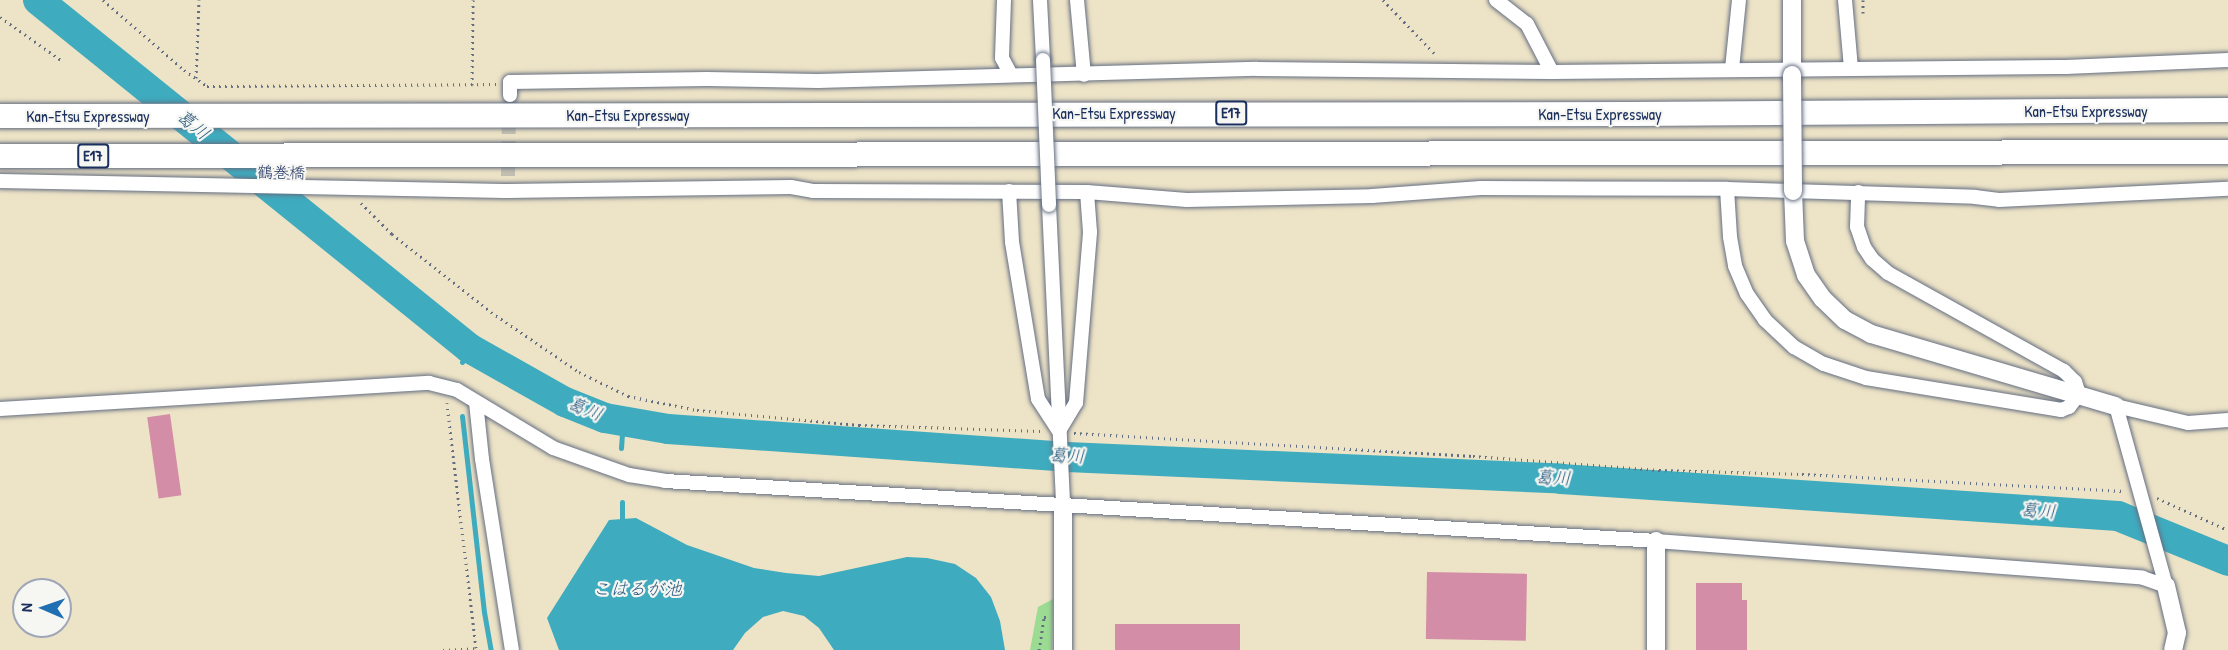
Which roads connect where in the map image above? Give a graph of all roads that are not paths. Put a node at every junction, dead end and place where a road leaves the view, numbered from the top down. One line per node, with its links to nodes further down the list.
1 (1004, 0): 13 (street)
2 (1040, 0): 36 (street, bridge)
3 (1077, 0): 14 (street)
4 (1496, 0): 12 (street)
5 (1739, 0): 10 (street)
6 (1792, 0): 11 (street)
7 (1845, 0): 9 (street)
8 (2228, 60): 9 (street)
9 (1851, 68): 11 (street)
10 (1732, 69): 11 (street); 12 (street)
11 (1792, 71): 26 (street, bridge)
12 (1552, 72): 14 (street)
13 (1011, 75): 14 (street); 15 (street)
14 (1084, 75)
15 (510, 89)
16 (2228, 99): 18 (highway)
17 (2228, 110): 18 (highway, Kan-Etsu Expressway / E17)
18 (2078, 111): 19 (highway, Kan-Etsu Expressway / E17)
19 (0, 116)
20 (2228, 152): 21 (highway, E17)
21 (0, 156)
22 (508, 176): 27 (street)
23 (0, 181): 27 (street, 鶴巻橋)
24 (1727, 189): 26 (street, 鶴巻橋); 29 (street, 鶴巻橋); 31 (street)
25 (2228, 189): 30 (street, 鶴巻橋)
26 (1793, 190): 30 (street, 鶴巻橋); 31 (street)
27 (507, 191): 28 (street, 鶴巻橋)
28 (1009, 191): 29 (street, 鶴巻橋); 36 (street)
29 (1087, 192): 36 (street)
30 (1858, 192): 31 (street)
31 (2079, 394): 33 (street)
32 (476, 402): 34 (street); 37 (street); 40 (street)
33 (2116, 406): 35 (street); 39 (street)
34 (0, 410)
35 (2228, 420)
36 (1059, 434): 37 (street)
37 (1062, 496): 38 (street); 41 (street)
38 (1656, 541): 39 (street); 42 (street)
39 (2166, 586): 43 (street)
40 (512, 650)
41 (1063, 650)
42 (1656, 650)
43 (2173, 650)

